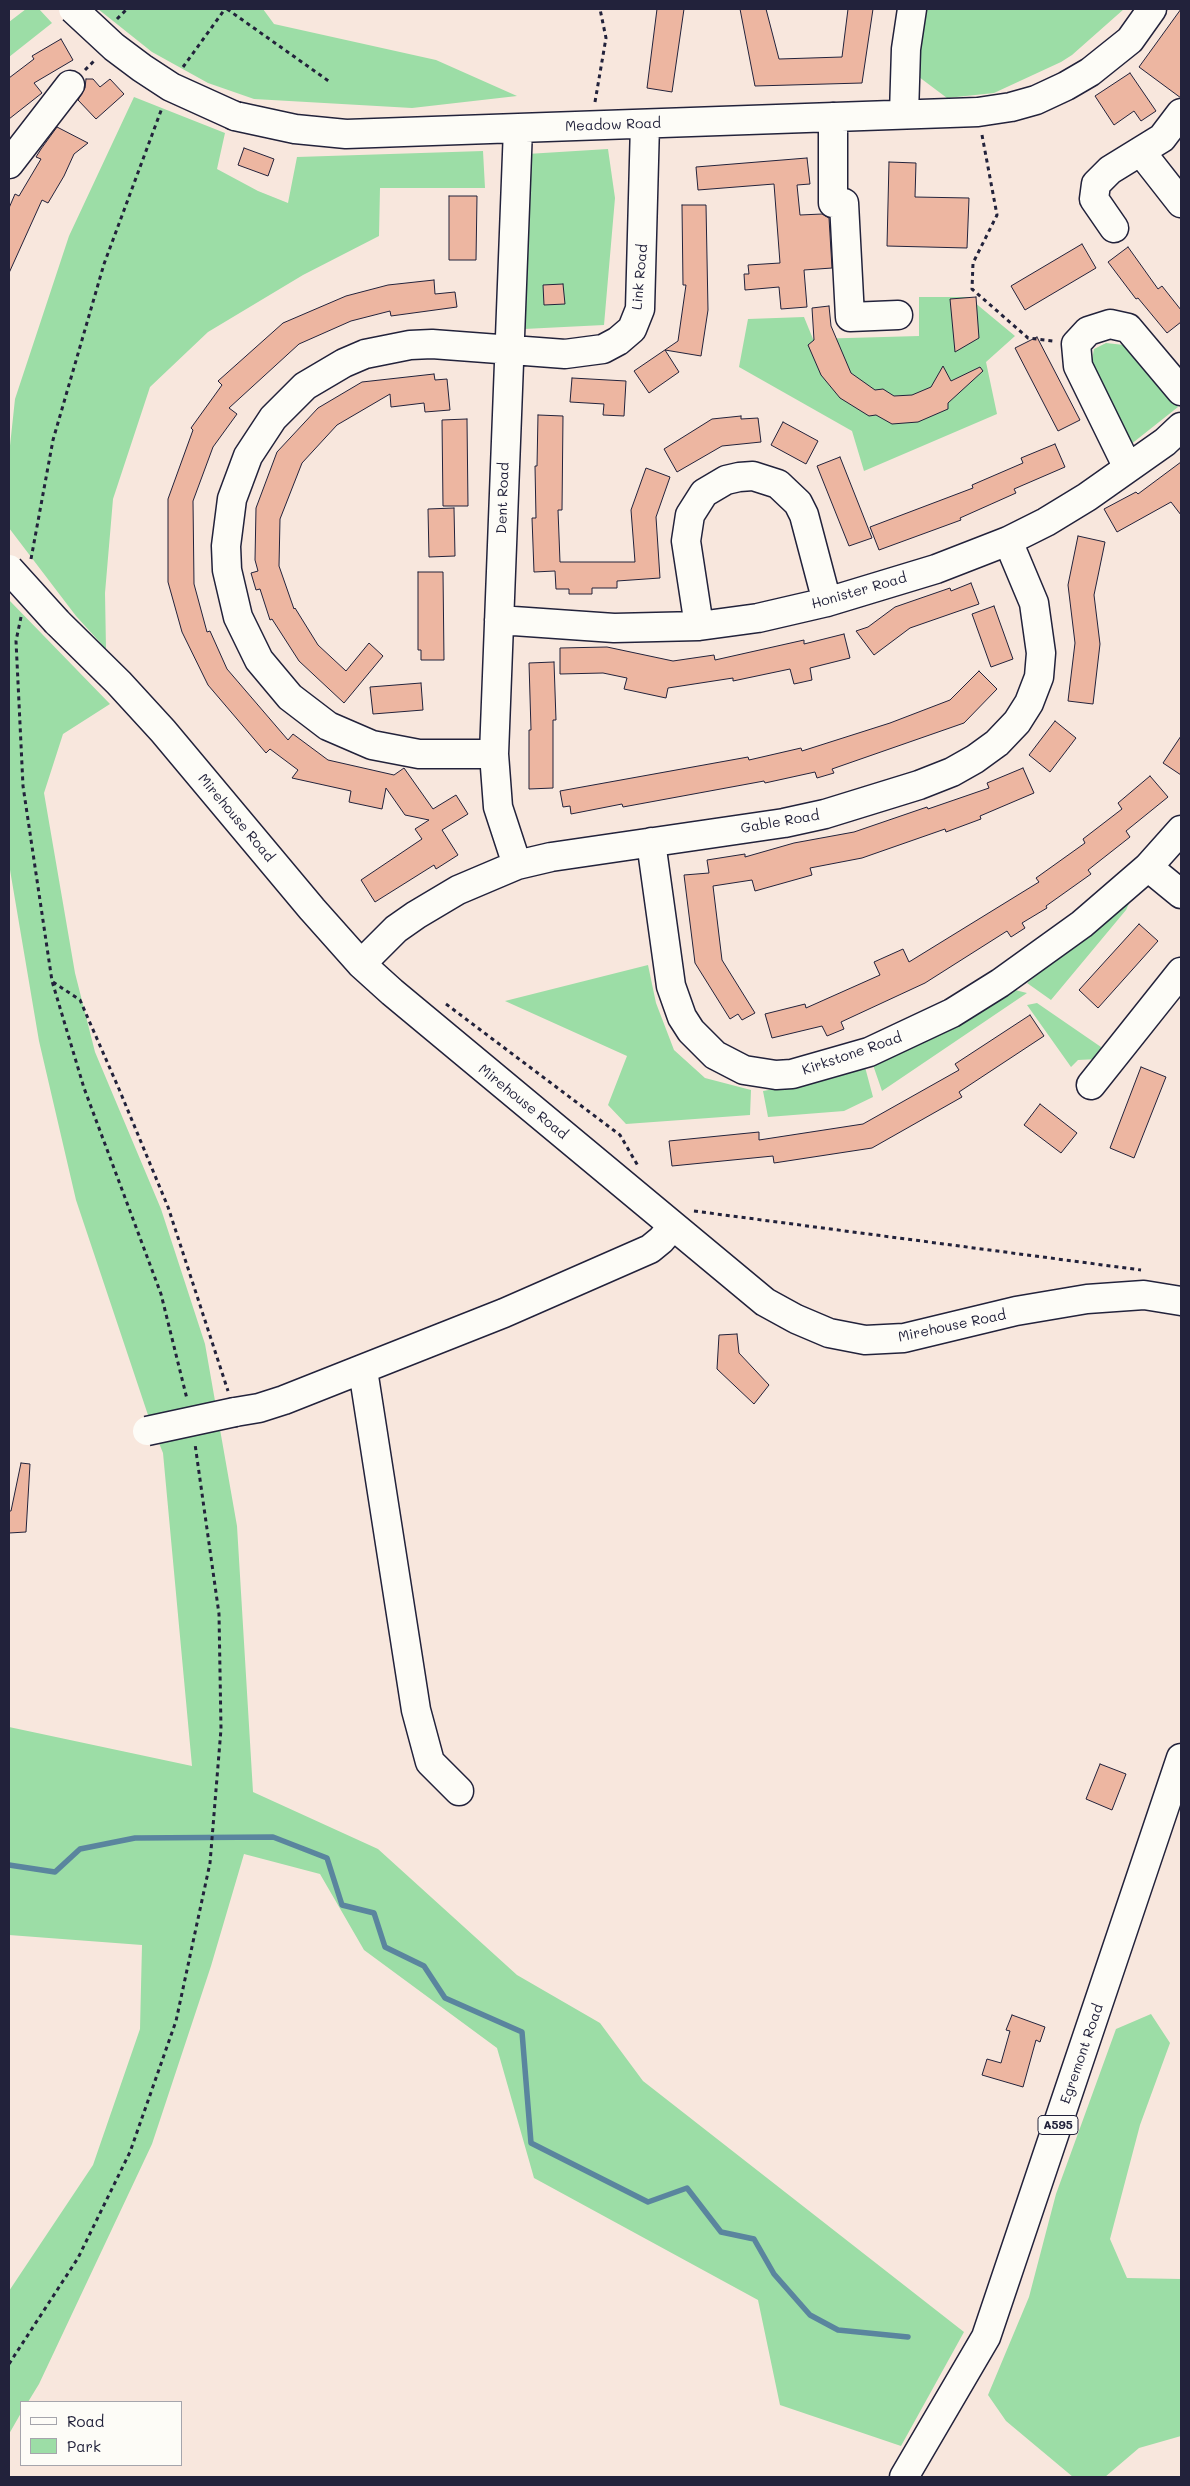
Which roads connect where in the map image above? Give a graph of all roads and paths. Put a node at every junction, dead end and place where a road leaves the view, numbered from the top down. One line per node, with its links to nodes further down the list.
1 (73, 9): 18 (main road, Meadow Road, bridge)
2 (127, 9): 7 (path)
3 (226, 9): 8 (path); 9 (path)
4 (600, 9): 17 (path)
5 (912, 9): 14 (main road)
6 (1152, 9): 12 (main road, Meadow Road)
7 (113, 24)
8 (181, 69)
9 (330, 82)
10 (70, 85): 20 (main road)
11 (164, 102): 30 (path)
12 (978, 112): 14 (main road, Meadow Road); 24 (path)
13 (1181, 113): 19 (main road)
14 (904, 114): 15 (main road, Meadow Road)
15 (834, 117): 16 (main road, Meadow Road); 23 (main road)
16 (645, 124): 17 (main road, Meadow Road); 25 (main road, Link Road)
17 (591, 126): 18 (main road, Meadow Road)
18 (518, 128): 25 (main road, Dent Road)
19 (1141, 152): 21 (main road); 22 (main road)
20 (9, 164)
21 (1181, 203)
22 (1114, 228)
23 (898, 315)
24 (1076, 344): 26 (main road); 28 (main road)
25 (509, 348): 33 (main road, Dent Road); 35 (main road, Link Road)
26 (1181, 391)
27 (1181, 427): 28 (main road, Honister Road)
28 (1128, 468): 29 (main road, Honister Road)
29 (1008, 541): 31 (main road, Honister Road); 37 (main road, Gable Road)
30 (19, 567): 41 (main road, Mirehouse Road, bridge)
31 (826, 602): 34 (main road, Honister Road); 34 (main road)
32 (21, 612): 43 (path)
33 (499, 620): 34 (main road, Honister Road); 35 (main road, Dent Road)
34 (699, 626)
35 (494, 754): 38 (main road, Dent Road)
36 (1181, 830): 39 (main road, Kirkstone Road)
37 (651, 842): 38 (main road, Gable Road); 39 (main road, Kirkstone Road)
38 (517, 865): 41 (main road, Gable Road)
39 (1148, 867): 40 (main road)
40 (1181, 894)
41 (361, 964): 47 (main road, Mirehouse Road)
42 (1181, 972): 45 (main road)
43 (52, 981): 51 (path); 52 (path)
44 (443, 1002): 46 (path)
45 (1091, 1085)
46 (639, 1171)
47 (680, 1218): 48 (path); 49 (main road, Mirehouse Road); 50 (main road)
48 (1142, 1270)
49 (1181, 1301)
50 (363, 1370): 52 (main road); 56 (main road)
51 (187, 1404)
52 (235, 1412): 53 (main road, bridge)
53 (148, 1430)
54 (194, 1442): 57 (path)
55 (1181, 1758): 58 (main road, Egremont Road / A595)
56 (459, 1791)
57 (9, 2364)
58 (904, 2477)

